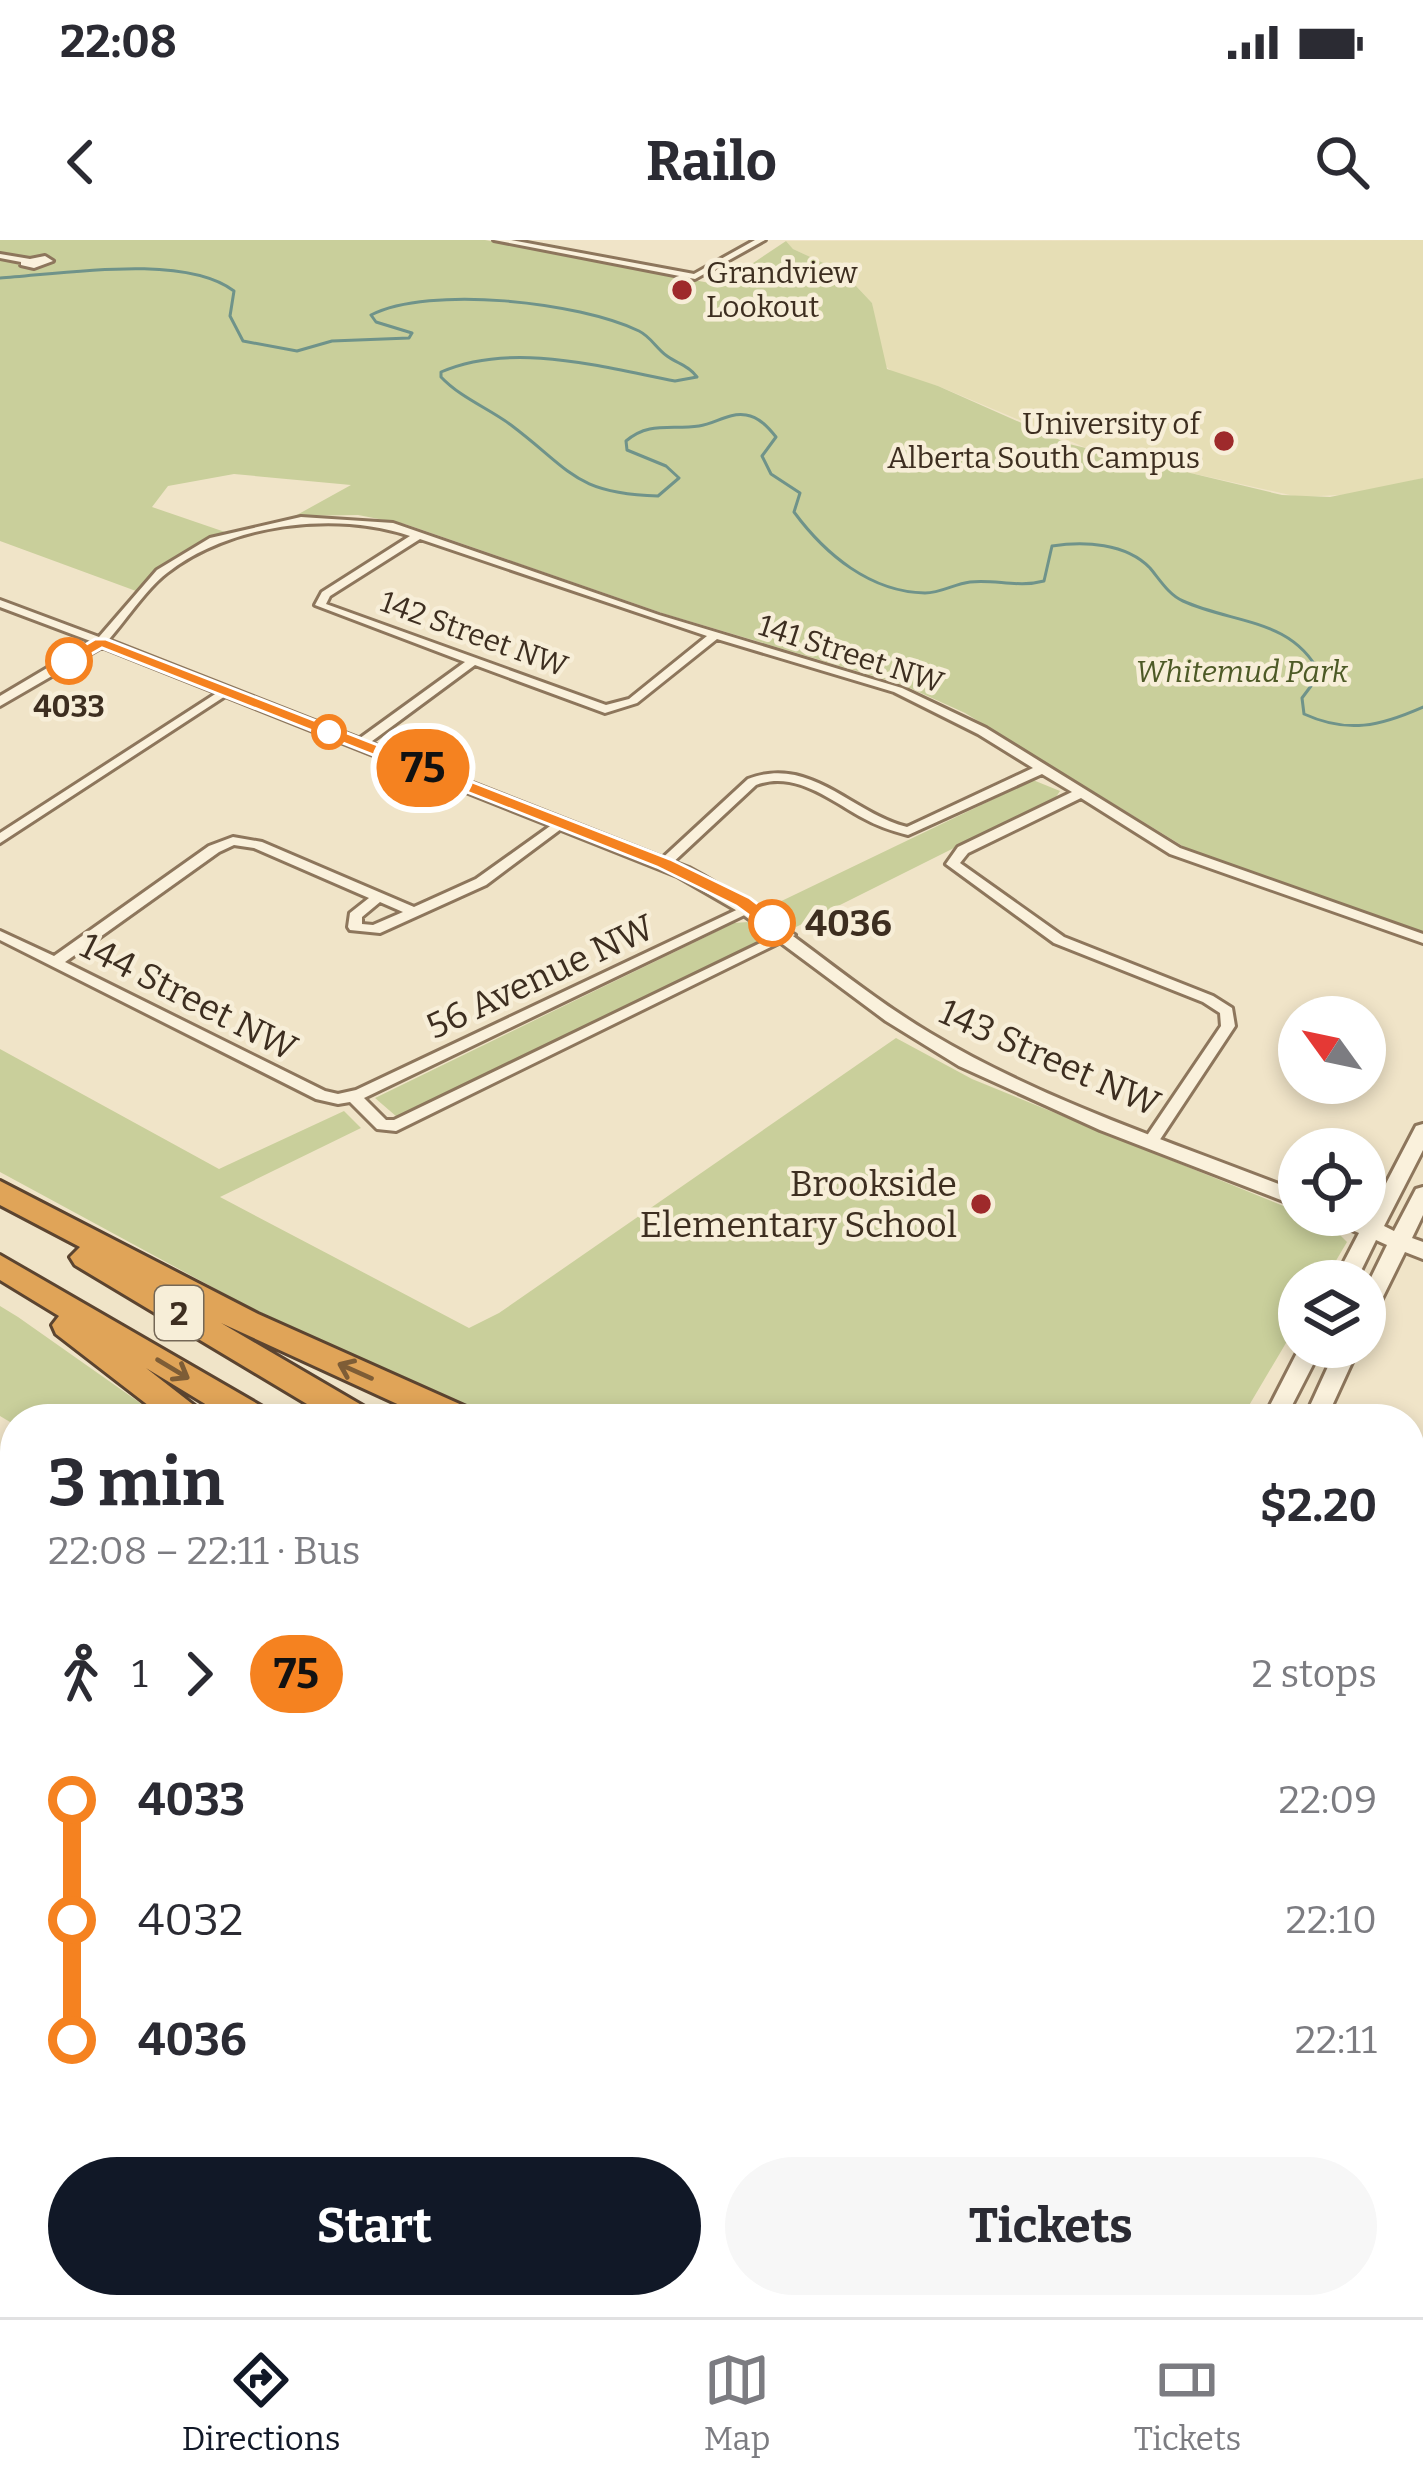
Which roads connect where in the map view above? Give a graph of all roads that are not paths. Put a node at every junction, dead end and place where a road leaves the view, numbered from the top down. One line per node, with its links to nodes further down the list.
1 (498, 240): 2 (street)
2 (761, 240)
3 (0, 256): 4 (street)
4 (27, 260)
5 (419, 535): 7 (street, 141 Street NW); 8 (street, 141 Street NW); 9 (street, 142 Street NW)
6 (0, 603): 8 (street, 143 Street NW)
7 (714, 635): 9 (street, 142 Street NW); 13 (street, 141 Street NW)
8 (100, 642): 10 (street, 143 Street NW); 11 (street)
9 (472, 662): 12 (street)
10 (226, 692): 12 (street, 143 Street NW); 16 (street)
11 (0, 702)
12 (360, 744): 15 (street, 143 Street NW)
13 (1042, 770): 14 (street, 141 Street NW); 17 (street)
14 (1079, 794): 23 (street, 141 Street NW); 27 (street)
15 (560, 823): 17 (street, 143 Street NW); 20 (street)
16 (0, 839)
17 (664, 863): 19 (street, 143 Street NW)
18 (378, 897): 20 (street); 20 (street); 24 (street)
19 (752, 908): 22 (street, 143 Street NW); 25 (street, 56 Avenue NW)
20 (414, 912)
21 (0, 935): 24 (street, 144 Street NW)
22 (788, 935): 25 (street); 27 (street, 143 Street NW)
23 (1423, 939)
24 (55, 962): 25 (street, 144 Street NW)
25 (354, 1097)
26 (1423, 1131): 31 (street)
27 (1152, 1140): 28 (street, 143 Street NW)
28 (1278, 1191)
29 (0, 1192): 43 (highway, one-way to 29)
30 (1423, 1194): 34 (street)
31 (1386, 1201)
32 (0, 1206): 42 (highway, 2)
33 (1386, 1236): 34 (street)
34 (1400, 1241): 35 (street); 36 (street)
35 (1423, 1251)
36 (1386, 1269)
37 (0, 1270): 40 (highway); 41 (highway, 2, one-way to 41)
38 (1300, 1368): 44 (street)
39 (1338, 1368): 45 (street)
40 (170, 1404)
41 (231, 1404)
42 (334, 1404)
43 (429, 1404)
44 (1282, 1404)
45 (1322, 1404)

